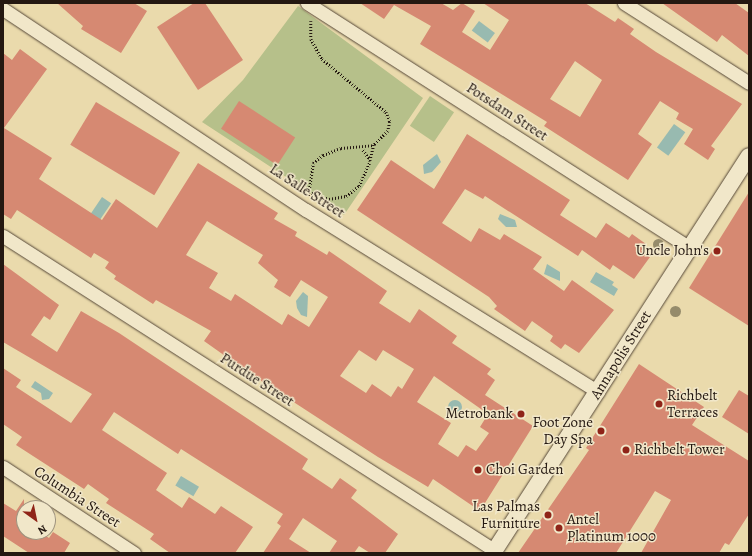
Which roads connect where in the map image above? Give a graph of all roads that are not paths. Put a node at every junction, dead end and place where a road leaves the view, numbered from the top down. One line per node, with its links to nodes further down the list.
1 (624, 3): 4 (street)
2 (312, 6): 7 (street, Potsdam Street)
3 (3, 9): 8 (street, La Salle Street)
4 (749, 83)
5 (749, 156): 7 (street, Annapolis Street)
6 (3, 236): 10 (street, Purdue Street)
7 (690, 248): 8 (street, Annapolis Street)
8 (598, 392): 10 (street, Annapolis Street)
9 (3, 467): 11 (street, Columbia Street)
10 (493, 552)
11 (134, 553)

